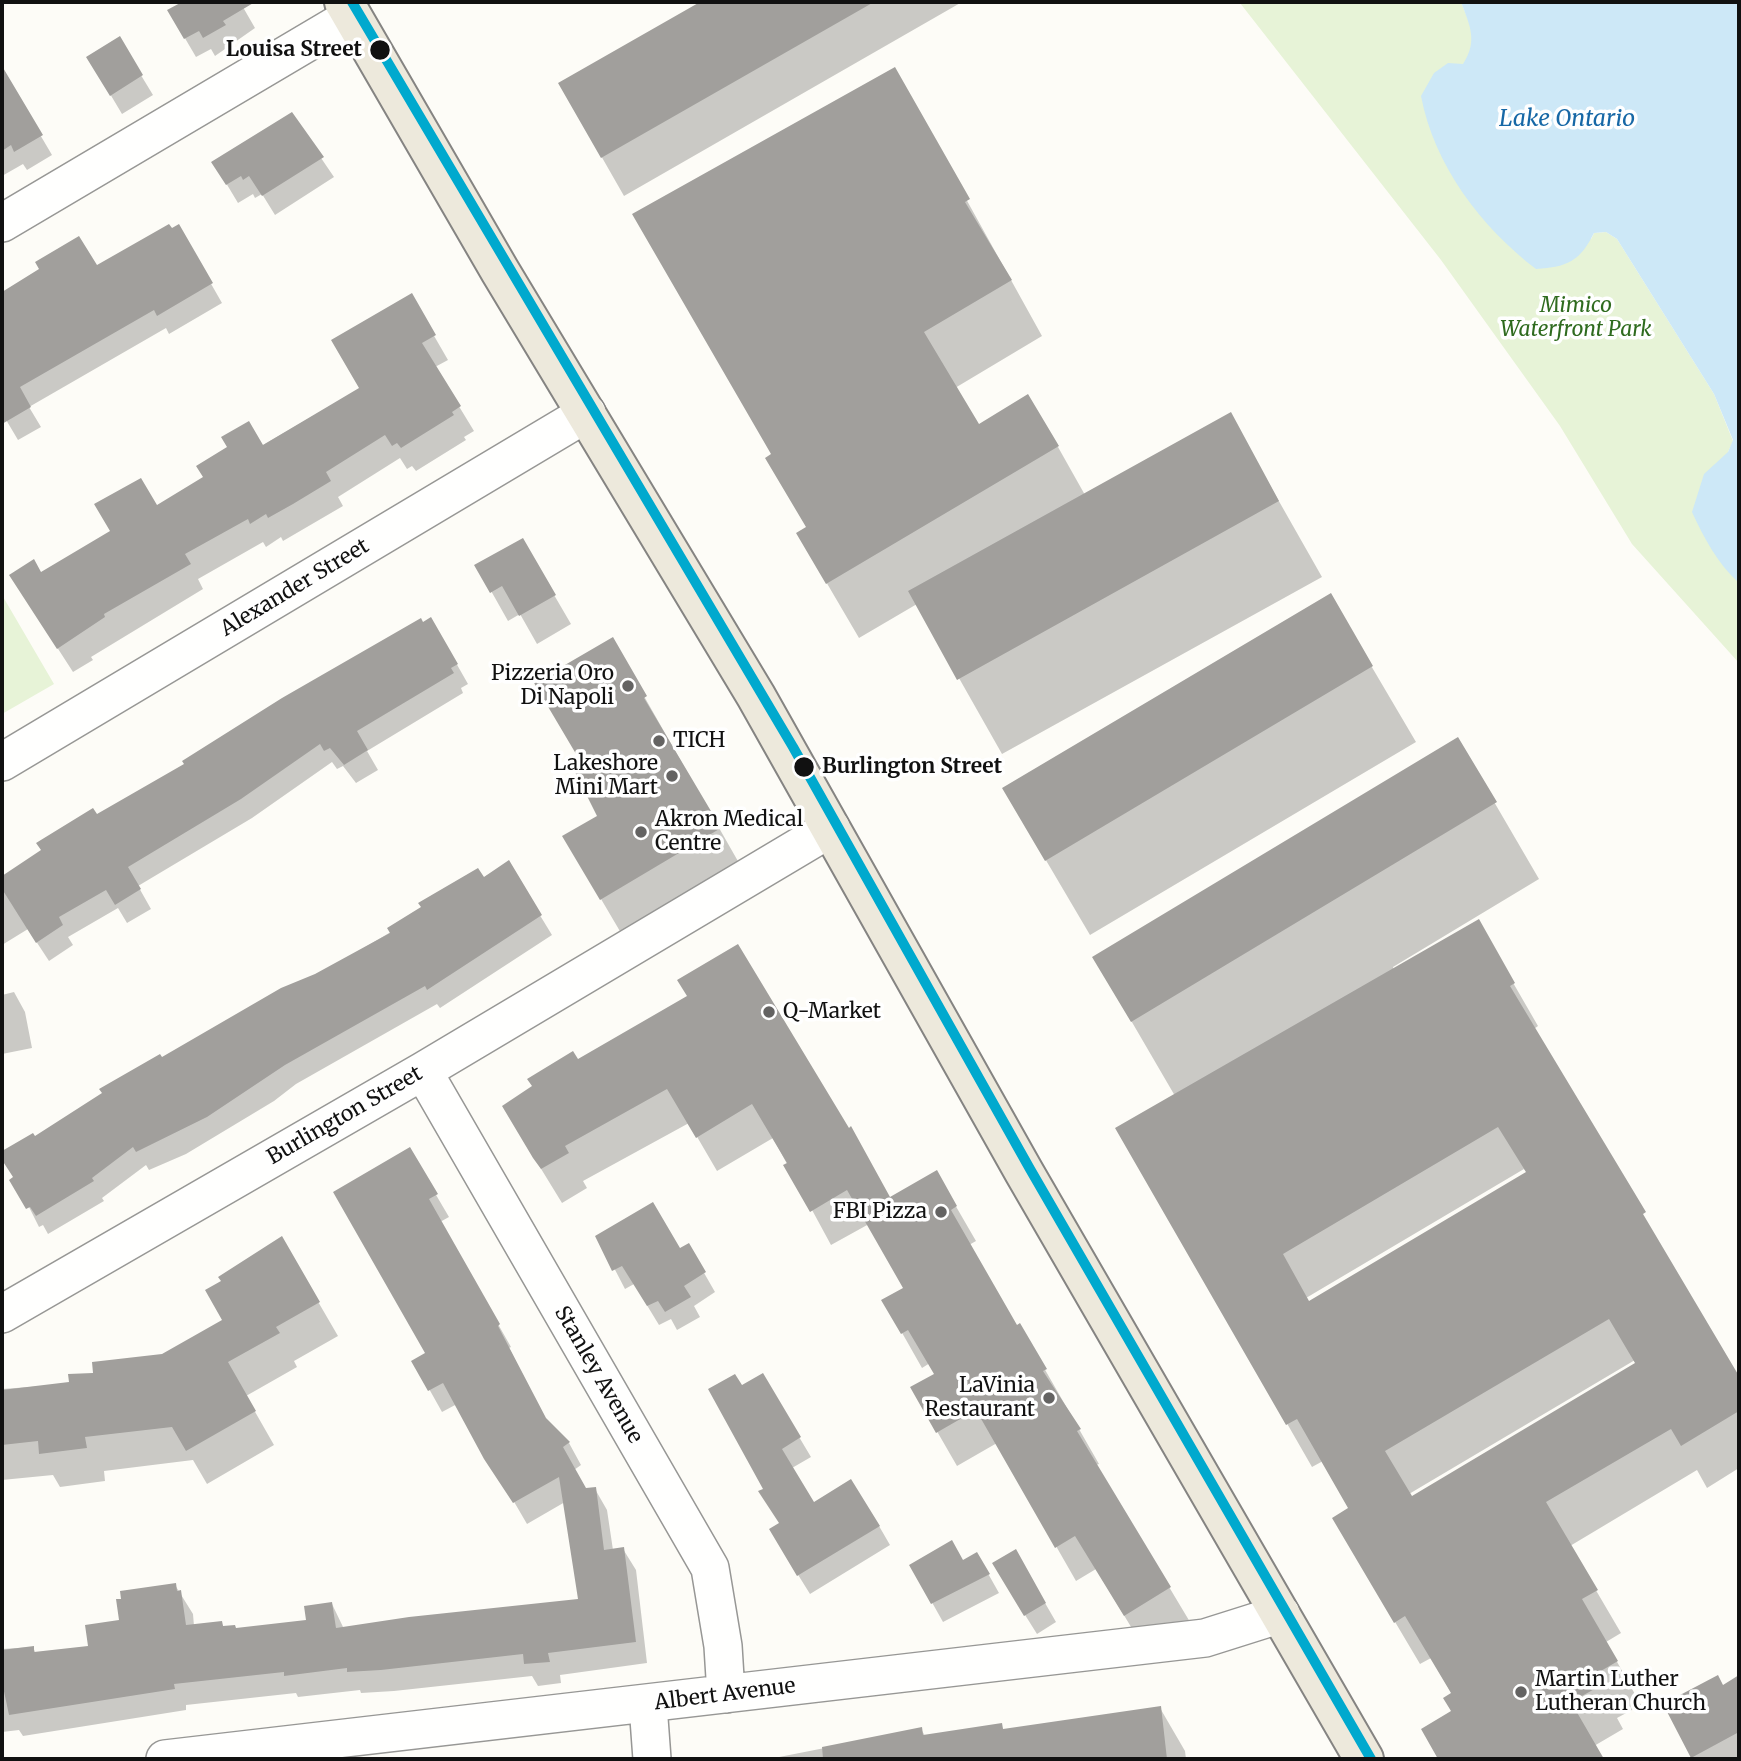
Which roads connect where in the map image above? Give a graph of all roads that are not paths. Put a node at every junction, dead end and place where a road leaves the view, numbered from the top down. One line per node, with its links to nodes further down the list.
1 (348, 9): 2 (street); 3 (main road)
2 (2, 223)
3 (587, 413): 4 (street, Alexander Street); 5 (main road)
4 (2, 762)
5 (831, 828): 6 (street, Burlington Street); 8 (main road)
6 (423, 1071): 7 (street, Burlington Street); 9 (street, Stanley Avenue)
7 (2, 1314)
8 (1281, 1614): 9 (street, Albert Avenue); 13 (main road)
9 (726, 1694): 10 (street, Albert Avenue)
10 (648, 1705): 11 (street, Albert Avenue); 12 (street)
11 (165, 1759)
12 (652, 1759)
13 (1364, 1759)

